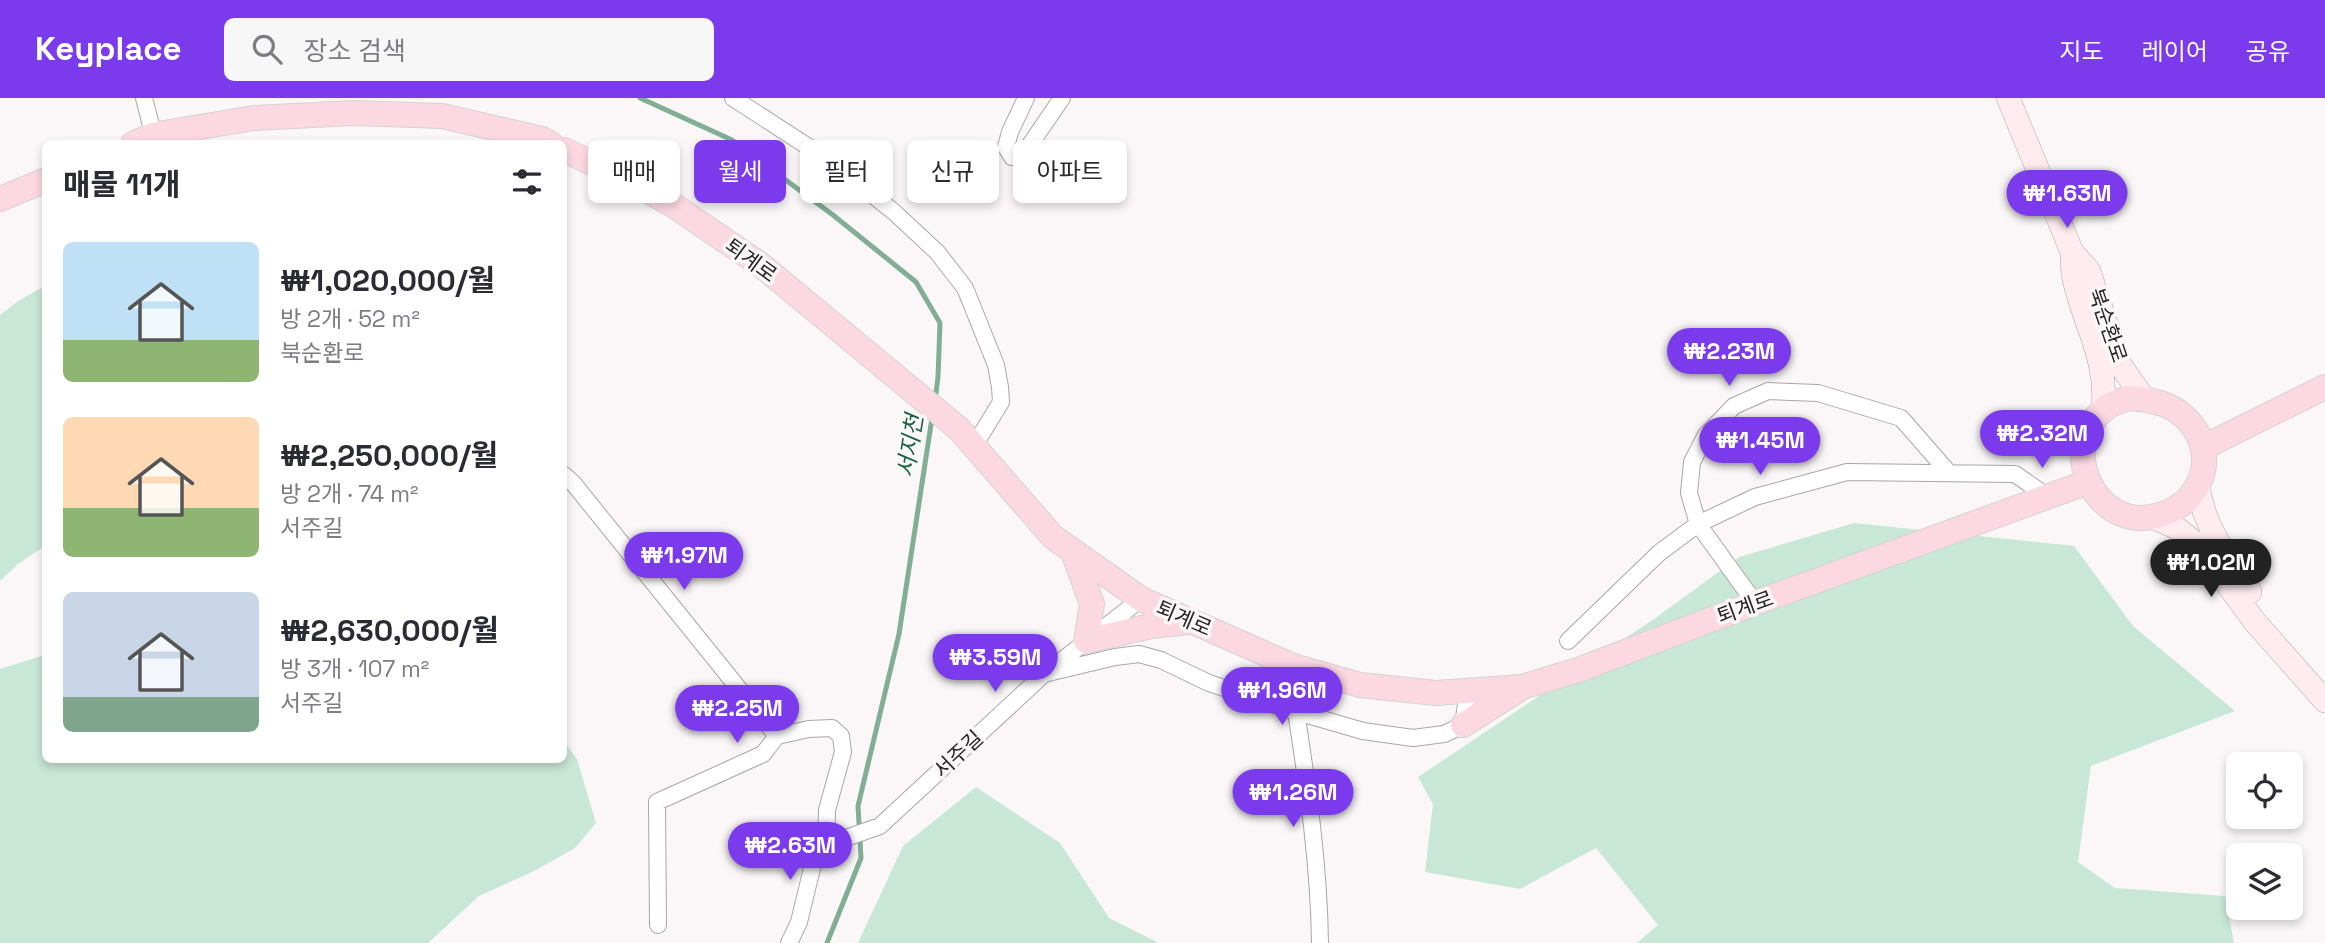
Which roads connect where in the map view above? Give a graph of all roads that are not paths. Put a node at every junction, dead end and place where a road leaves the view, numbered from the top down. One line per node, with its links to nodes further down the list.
1 (144, 98): 6 (street)
2 (733, 98): 16 (street)
3 (1026, 98): 4 (street)
4 (1062, 98)
5 (2008, 98): 12 (street, 북순환로)
6 (147, 140)
7 (152, 140): 8 (main road)
8 (544, 140)
9 (567, 150): 16 (main road, 퇴계로)
10 (42, 182): 11 (main road)
11 (0, 199)
12 (2072, 252): 14 (street, 북순환로); 15 (street, 북순환로)
13 (2325, 387): 17 (main road)
14 (2144, 399): 15 (main road); 17 (main road)
15 (2103, 411): 20 (main road)
16 (966, 438): 25 (main road, 퇴계로)
17 (2204, 447): 21 (main road)
18 (1949, 473): 22 (street); 24 (street); 24 (street)
19 (567, 478): 38 (street)
20 (2088, 482): 22 (main road, 퇴계로); 23 (main road)
21 (2198, 485): 23 (main road); 31 (street)
22 (2048, 497): 27 (main road, 퇴계로)
23 (2152, 517): 31 (street)
24 (1698, 524): 27 (street); 30 (street)
25 (1073, 551): 26 (main road, 퇴계로); 29 (main road)
26 (1141, 599): 28 (main road, 퇴계로); 29 (street, 서주길)
27 (1755, 603): 33 (main road, 퇴계로)
28 (1193, 622): 29 (main road); 34 (main road, 퇴계로)
29 (1086, 641): 32 (street, 서주길)
30 (1568, 641)
31 (2287, 655): 35 (street)
32 (1043, 675): 36 (street); 39 (street, 서주길)
33 (1522, 687): 34 (main road, 퇴계로); 37 (main road)
34 (1468, 691): 37 (street)
35 (2325, 701)
36 (1296, 712): 37 (street); 42 (street)
37 (1463, 725)
38 (777, 736): 39 (street); 40 (street)
39 (830, 844): 41 (street)
40 (658, 925)
41 (789, 943)
42 (1320, 943)

